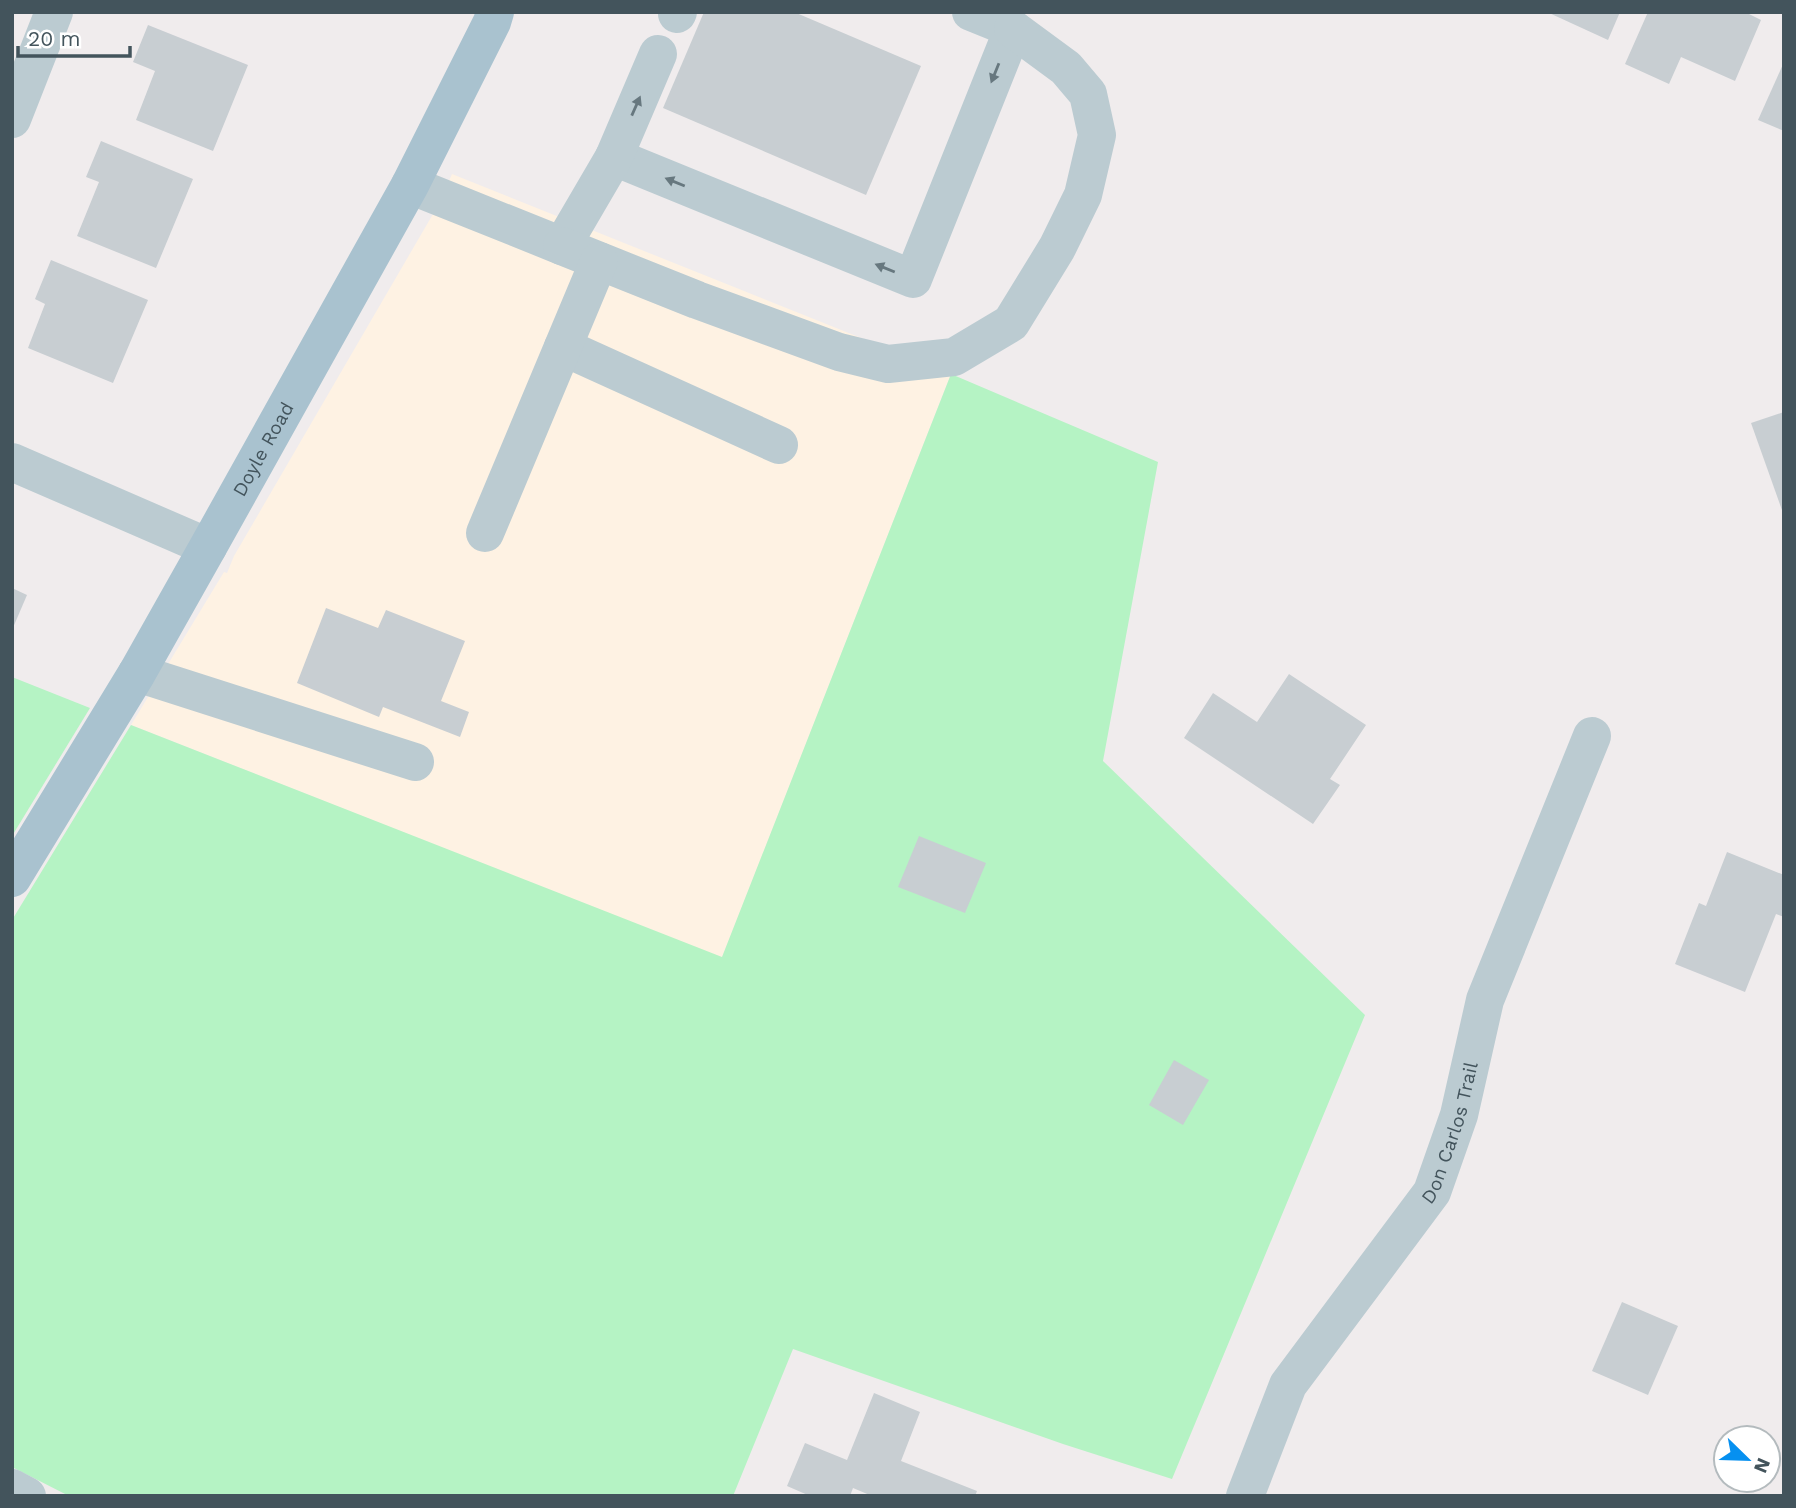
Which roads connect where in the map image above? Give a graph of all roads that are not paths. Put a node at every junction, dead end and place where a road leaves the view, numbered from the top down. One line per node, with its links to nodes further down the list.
1 (54, 12): 6 (street)
2 (495, 12): 8 (main road, Doyle Road)
3 (971, 12): 4 (street)
4 (1013, 29): 7 (street, one-way to 7); 10 (street)
5 (658, 54): 7 (street, one-way to 5)
6 (12, 119)
7 (614, 157): 9 (street)
8 (410, 185): 9 (street); 15 (main road, Doyle Road)
9 (562, 246): 10 (street)
10 (599, 261): 11 (street)
11 (563, 347): 12 (street); 14 (street)
12 (779, 445)
13 (12, 462): 15 (street)
14 (485, 533)
15 (208, 547): 16 (main road, Doyle Road)
16 (137, 673): 18 (street); 19 (main road, Doyle Road)
17 (1592, 736): 22 (street, Don Carlos Trail)
18 (415, 762)
19 (12, 878)
20 (12, 1488): 21 (street)
21 (27, 1496)
22 (1245, 1496)

